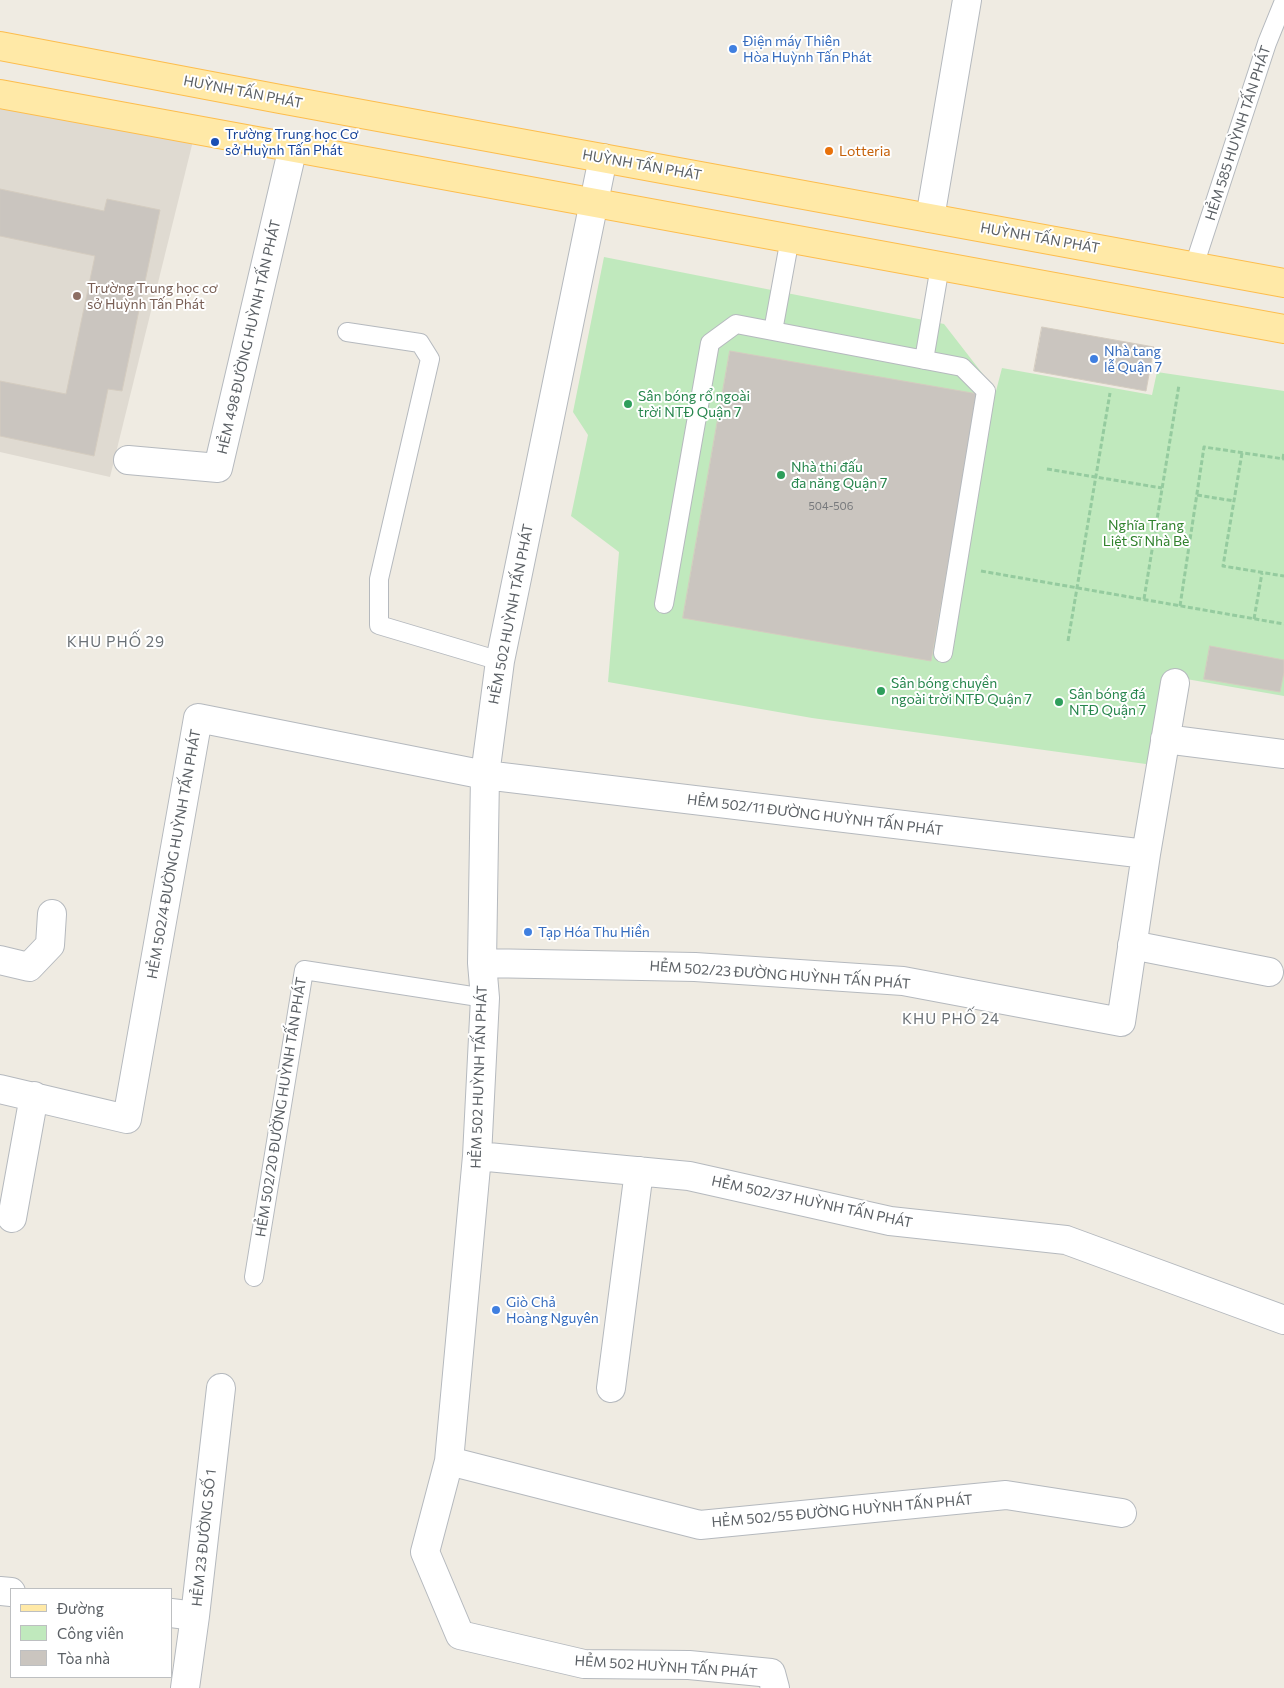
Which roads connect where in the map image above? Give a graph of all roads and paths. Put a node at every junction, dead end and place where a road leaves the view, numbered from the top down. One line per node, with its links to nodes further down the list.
1 (967, 0): 9 (street)
2 (1284, 2): 3 (lane, HẺM 585 HUỲNH TẤN PHÁT)
3 (1280, 22): 12 (lane, HẺM 585 HUỲNH TẤN PHÁT)
4 (0, 46): 7 (main road, HUỲNH TẤN PHÁT)
5 (0, 94): 6 (main road)
6 (293, 147): 8 (main road); 23 (street, HẺM 498 ĐƯỜNG HUỲNH TẤN PHÁT)
7 (603, 158): 8 (street, HẺM 502 HUỲNH TẤN PHÁT); 9 (main road, HUỲNH TẤN PHÁT)
8 (593, 203): 10 (main road); 40 (street, HẺM 502 HUỲNH TẤN PHÁT)
9 (930, 218): 12 (main road, HUỲNH TẤN PHÁT)
10 (790, 238): 11 (main road); 16 (lane)
11 (940, 266): 14 (main road); 17 (lane)
12 (1194, 266): 13 (main road, HUỲNH TẤN PHÁT)
13 (1284, 283)
14 (1284, 329)
15 (346, 332): 40 (lane)
16 (773, 332): 17 (lane); 34 (lane)
17 (924, 360): 39 (lane)
18 (1179, 385): 26 (path)
19 (1110, 393): 25 (path)
20 (1284, 452): 22 (path)
21 (1242, 453): 22 (path); 27 (path); 28 (path)
22 (1283, 459)
23 (128, 460)
24 (1047, 469): 25 (path)
25 (1096, 477): 26 (path); 32 (path)
26 (1162, 488): 33 (path)
27 (1197, 494): 28 (path); 35 (path)
28 (1234, 501): 30 (path)
29 (980, 571): 32 (path)
30 (1262, 573): 31 (path); 36 (path)
31 (1284, 576)
32 (1077, 588): 33 (path); 38 (path)
33 (1144, 599): 35 (path)
34 (664, 604)
35 (1180, 606): 36 (path)
36 (1254, 619): 37 (path)
37 (1284, 624)
38 (1068, 641)
39 (943, 653)
40 (500, 661): 44 (street, HẺM 502 HUỲNH TẤN PHÁT)
41 (1175, 683): 42 (street, HẺM 502/23 ĐƯỜNG HUỲNH TẤN PHÁT)
42 (1164, 739): 43 (street); 45 (street, HẺM 502/23 ĐƯỜNG HUỲNH TẤN PHÁT)
43 (1284, 754)
44 (484, 775): 45 (street, HẺM 502/11 ĐƯỜNG HUỲNH TẤN PHÁT); 49 (street, HẺM 502 HUỲNH TẤN PHÁT); 53 (street, HẺM 502/4 ĐƯỜNG HUỲNH TẤN PHÁT)
45 (1146, 854): 47 (street, HẺM 502/23 ĐƯỜNG HUỲNH TẤN PHÁT)
46 (52, 914): 48 (street)
47 (1132, 945): 49 (street, HẺM 502/23 ĐƯỜNG HUỲNH TẤN PHÁT); 50 (street)
48 (0, 960)
49 (482, 963): 51 (street, HẺM 502 HUỲNH TẤN PHÁT)
50 (1269, 972)
51 (485, 998): 54 (street, HẺM 502 HUỲNH TẤN PHÁT); 57 (lane, HẺM 502/20 ĐƯỜNG HUỲNH TẤN PHÁT)
52 (0, 1089): 53 (street, HẺM 502/4 ĐƯỜNG HUỲNH TẤN PHÁT)
53 (34, 1096): 56 (street)
54 (477, 1156): 55 (street, HẺM 502/37 HUỲNH TẤN PHÁT); 61 (street, HẺM 502 HUỲNH TẤN PHÁT)
55 (639, 1171): 58 (street, HẺM 502/37 HUỲNH TẤN PHÁT); 60 (street)
56 (12, 1218)
57 (254, 1277)
58 (1284, 1320)
59 (221, 1388): 63 (street, HẺM 23 ĐƯỜNG SỐ 1)
60 (611, 1388)
61 (449, 1461): 62 (street, HẺM 502/55 ĐƯỜNG HUỲNH TẤN PHÁT); 65 (street, HẺM 502 HUỲNH TẤN PHÁT)
62 (1122, 1513)
63 (183, 1615): 64 (street, HẺM 23 ĐƯỜNG SỐ 1)
64 (185, 1688)
65 (775, 1688)

